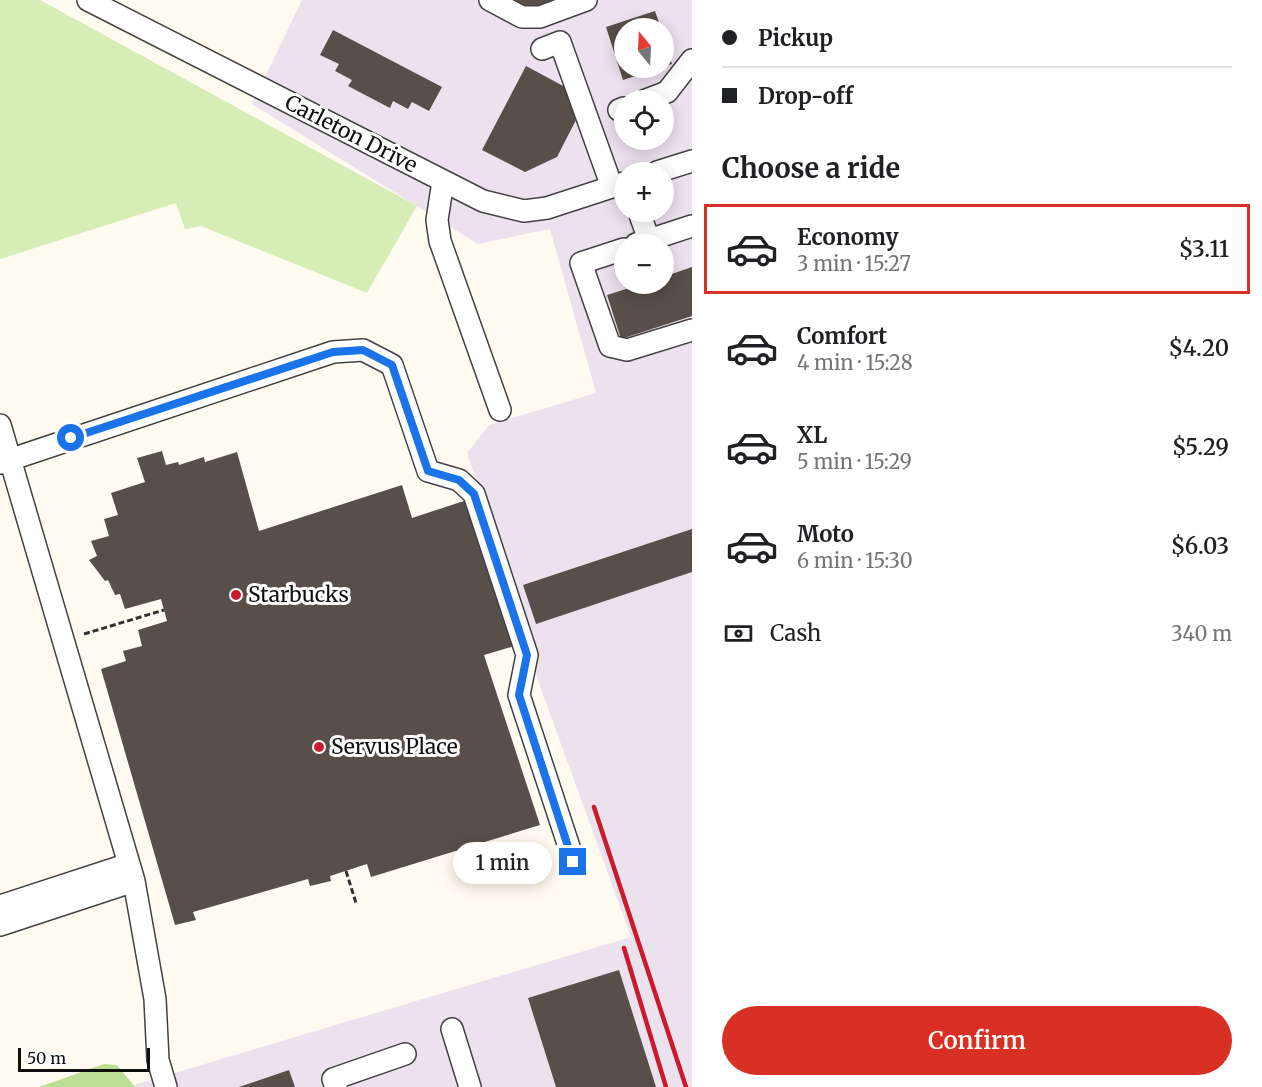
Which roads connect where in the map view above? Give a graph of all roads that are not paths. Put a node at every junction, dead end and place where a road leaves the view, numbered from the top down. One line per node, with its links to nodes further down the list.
1 (88, 0): 10 (street, Carleton Drive)
2 (490, 0): 3 (street)
3 (586, 0)
4 (542, 49): 9 (street)
5 (692, 60): 6 (street)
6 (670, 90)
7 (692, 161): 8 (street)
8 (674, 167)
9 (614, 175)
10 (443, 181): 11 (street, Carleton Drive); 16 (street)
11 (614, 186)
12 (692, 226): 13 (street)
13 (667, 234)
14 (614, 252): 15 (street)
15 (692, 330)
16 (500, 410)
17 (0, 426): 18 (street)
18 (4, 459): 19 (street); 20 (street)
19 (573, 862)
20 (132, 873): 21 (street); 22 (street); 25 (street)
21 (0, 906)
22 (0, 925)
23 (452, 1029): 27 (street)
24 (405, 1054): 26 (street)
25 (166, 1087)
26 (336, 1087)
27 (470, 1087)

